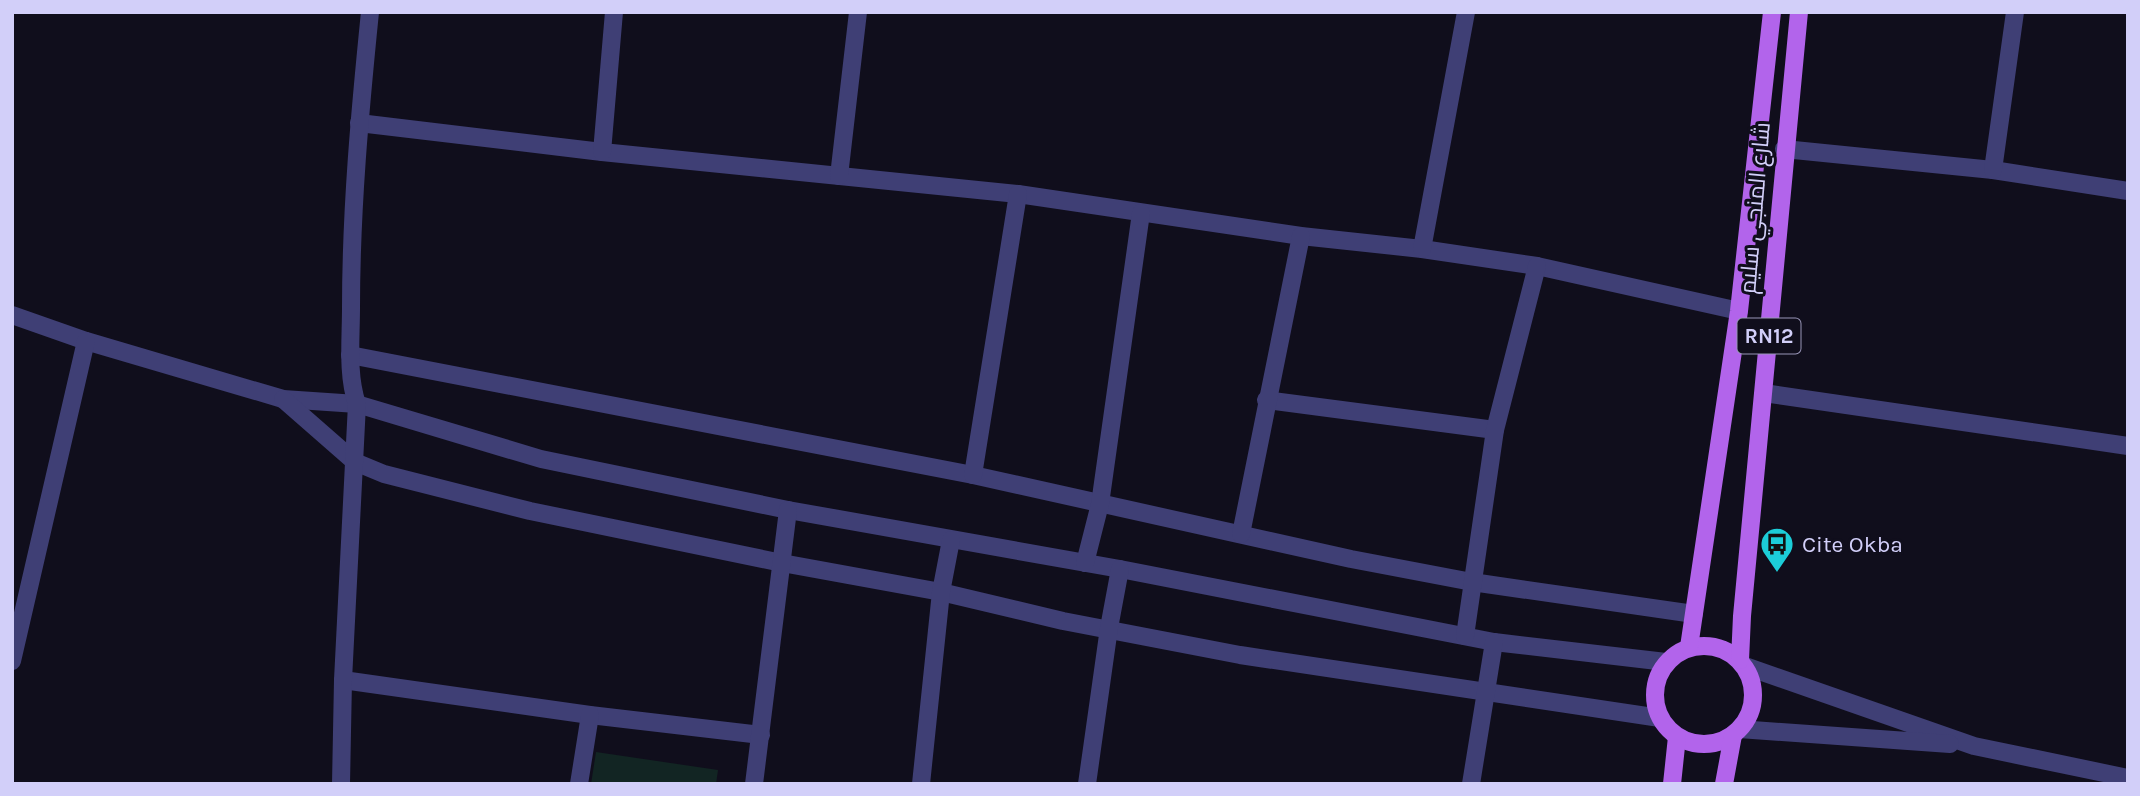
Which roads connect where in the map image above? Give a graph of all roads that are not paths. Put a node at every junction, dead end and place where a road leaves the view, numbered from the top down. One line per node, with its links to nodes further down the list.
1 (370, 12): 8 (street)
2 (614, 12): 10 (street)
3 (858, 12): 12 (street)
4 (1466, 12): 17 (street)
5 (1772, 12): 19 (main road, شارع المنجي سليم / RN12)
6 (1799, 12): 9 (main road, شارع المنجي سليم / RN12)
7 (2015, 12): 11 (street)
8 (359, 123): 10 (street); 22 (street)
9 (1784, 149): 11 (street); 23 (main road, شارع المنجي سليم / RN12)
10 (602, 152): 12 (street)
11 (1993, 170): 13 (street)
12 (839, 176): 14 (street)
13 (2128, 191)
14 (1018, 194): 15 (street); 30 (street)
15 (1141, 213): 16 (street); 31 (street)
16 (1301, 236): 17 (street); 25 (street)
17 (1422, 249): 18 (street)
18 (1537, 266): 19 (street); 27 (street)
19 (1738, 311): 40 (main road, شارع المنجي سليم / RN12)
20 (12, 315): 21 (street)
21 (86, 341): 24 (street); 45 (street)
22 (350, 355): 26 (street); 30 (street)
23 (1764, 393): 28 (street); 47 (main road, شارع المنجي سليم / RN12)
24 (283, 399): 26 (street); 29 (street)
25 (1266, 400): 27 (street); 33 (street)
26 (357, 404): 29 (street); 32 (street)
27 (1495, 430): 38 (street)
28 (2128, 446)
29 (355, 462): 35 (street); 48 (street)
30 (973, 475): 31 (street)
31 (1100, 503): 33 (street); 36 (street)
32 (789, 510): 34 (street); 35 (street)
33 (1241, 534): 38 (street)
34 (951, 540): 36 (street); 39 (street)
35 (782, 563): 39 (street); 53 (street)
36 (1085, 563): 37 (street)
37 (1121, 569): 41 (street); 42 (street)
38 (1472, 582): 40 (street); 42 (street)
39 (941, 592): 41 (street); 60 (street)
40 (1694, 614): 44 (main road, شارع المنجي سليم / RN12)
41 (1109, 628): 49 (street); 61 (street)
42 (1465, 636): 43 (street)
43 (1494, 642): 46 (street); 49 (street)
44 (1689, 647): 46 (main road); 47 (main road)
45 (12, 661)
46 (1666, 662): 51 (main road)
47 (1742, 663): 52 (main road, RN12); 55 (street)
48 (343, 680): 50 (street); 57 (street)
49 (1485, 691): 51 (street); 62 (street)
50 (590, 715): 53 (street); 58 (street)
51 (1660, 719): 54 (main road)
52 (1736, 732): 54 (main road); 55 (street); 64 (main road, RN12)
53 (761, 734): 59 (street)
54 (1677, 737): 63 (main road)
55 (1974, 746): 56 (street)
56 (2128, 778)
57 (341, 784)
58 (579, 784)
59 (754, 784)
60 (921, 784)
61 (1087, 784)
62 (1471, 784)
63 (1672, 784)
64 (1724, 784)

